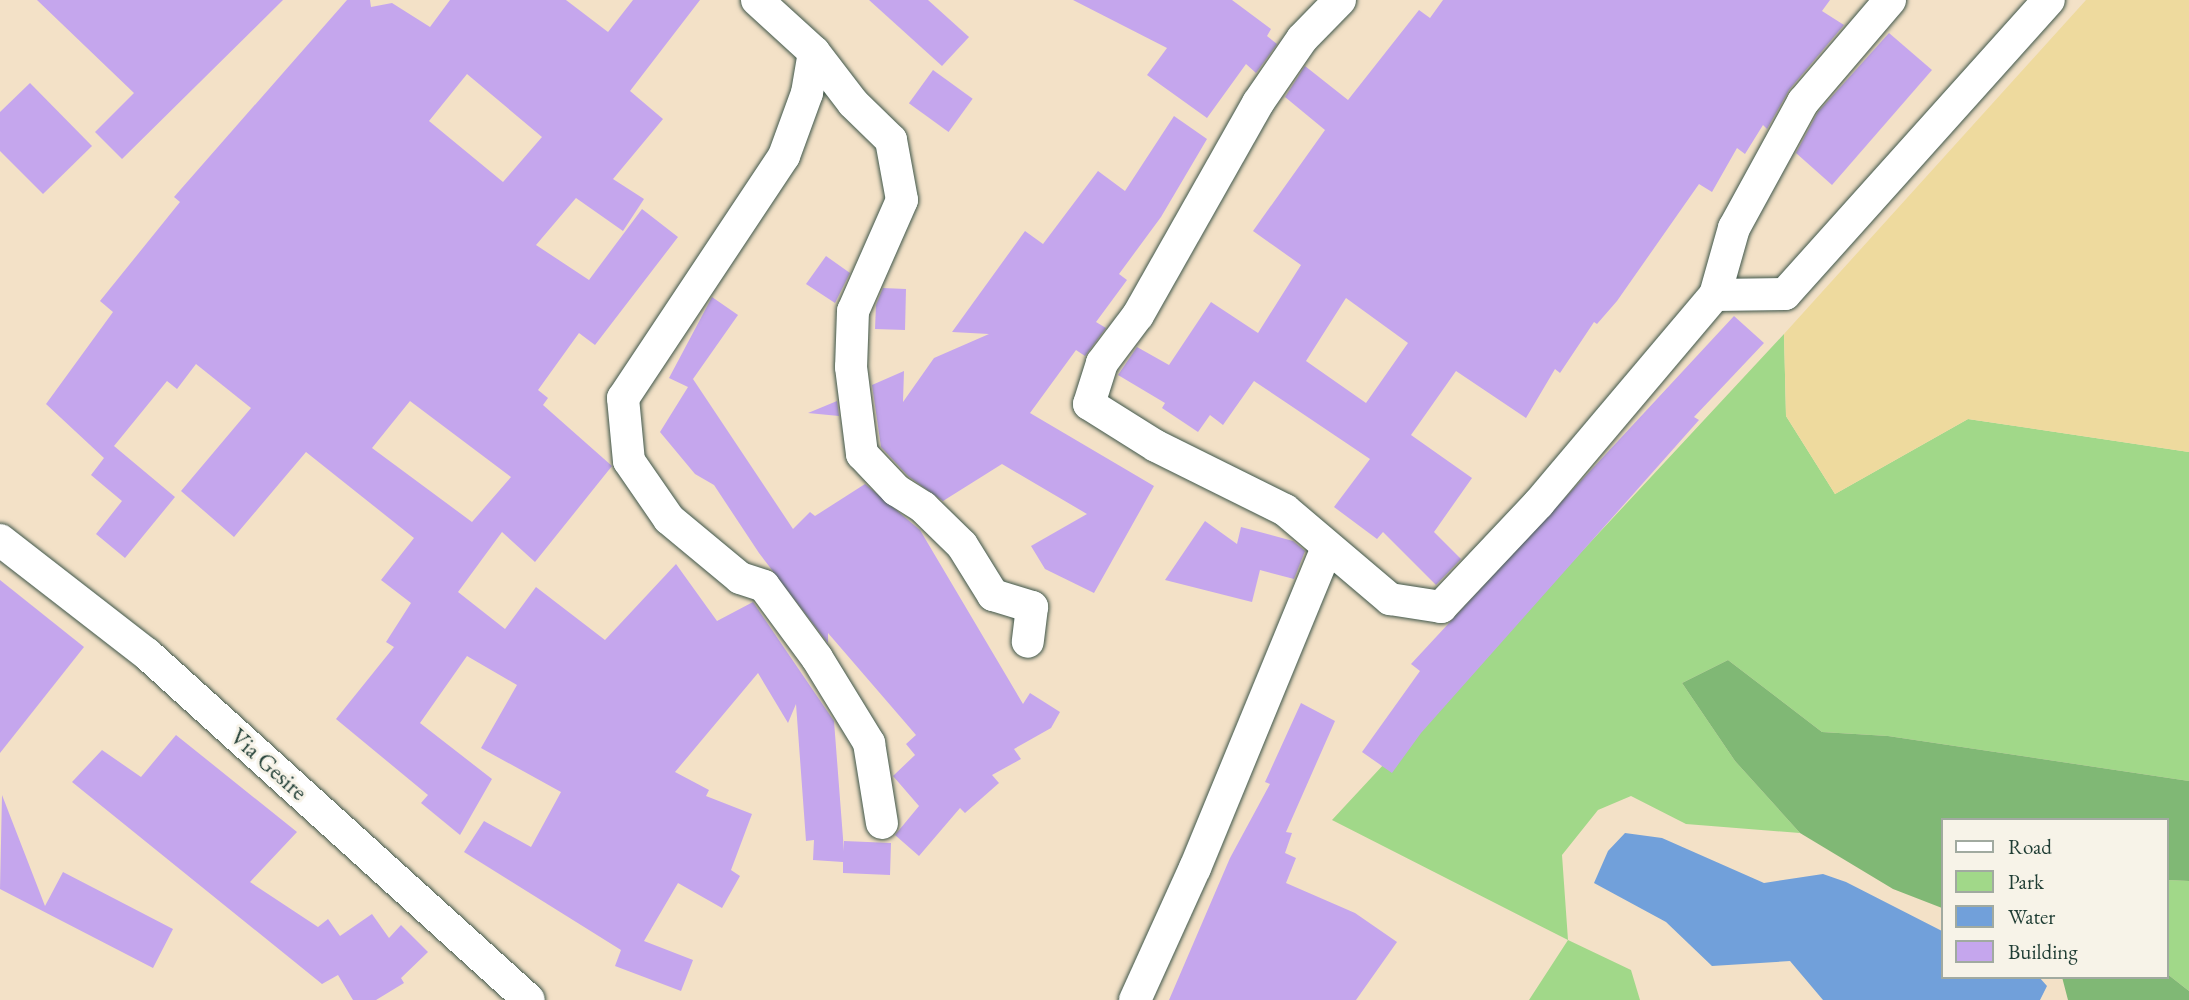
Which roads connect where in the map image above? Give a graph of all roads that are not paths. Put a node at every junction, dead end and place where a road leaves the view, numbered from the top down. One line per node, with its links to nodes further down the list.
1 (757, 0): 5 (street)
2 (1340, 0): 8 (street)
3 (1890, 0): 6 (street)
4 (2049, 0): 6 (street)
5 (814, 52): 9 (street); 10 (street)
6 (1715, 295): 8 (street)
7 (0, 540): 11 (street, Via Gesire)
8 (1327, 547): 12 (street)
9 (1028, 642)
10 (882, 823)
11 (529, 1000)
12 (1135, 1000)

